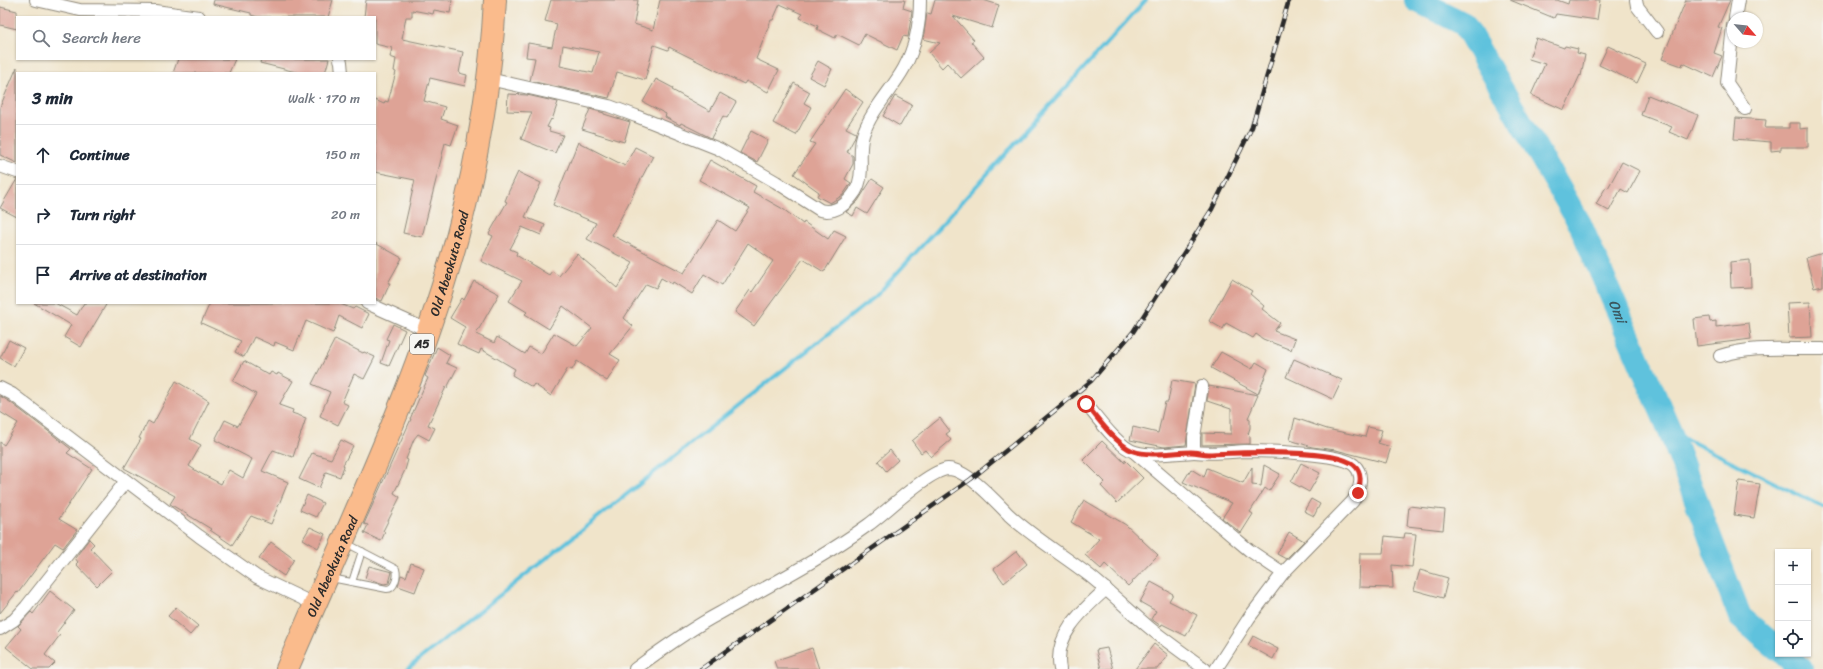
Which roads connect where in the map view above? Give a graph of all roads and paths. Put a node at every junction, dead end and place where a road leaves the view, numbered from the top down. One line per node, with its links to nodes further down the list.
1 (36, 0): 7 (street)
2 (495, 0): 12 (highway, Old Abeokuta Road / A5)
3 (920, 0): 12 (street)
4 (1636, 0): 8 (street)
5 (1738, 0): 6 (street)
6 (1735, 12)
7 (192, 16)
8 (1656, 32)
9 (1731, 48): 13 (street)
10 (341, 60): 11 (street)
11 (342, 72)
12 (489, 79): 17 (highway, Old Abeokuta Road / A5)
13 (1745, 109)
14 (0, 166): 15 (street)
15 (16, 172)
16 (369, 304): 17 (street)
17 (427, 330): 26 (highway, Old Abeokuta Road / A5)
18 (1823, 349): 19 (street)
19 (1720, 356)
20 (1202, 386): 24 (street)
21 (0, 388): 25 (street)
22 (1086, 404): 23 (street)
23 (1134, 452): 24 (street); 28 (street)
24 (1194, 452): 28 (street)
25 (126, 481): 32 (street); 33 (street)
26 (341, 541): 27 (lane); 29 (highway, Old Abeokuta Road / A5)
27 (362, 552): 30 (lane); 30 (lane)
28 (1283, 573): 38 (street)
29 (326, 577): 30 (lane); 32 (highway, Old Abeokuta Road / A5)
30 (352, 582)
31 (1106, 589): 35 (street); 36 (street); 37 (street)
32 (314, 604): 34 (highway, Old Abeokuta Road / A5)
33 (0, 629)
34 (287, 669)
35 (635, 669)
36 (1060, 669)
37 (1205, 669)
38 (1216, 669)

